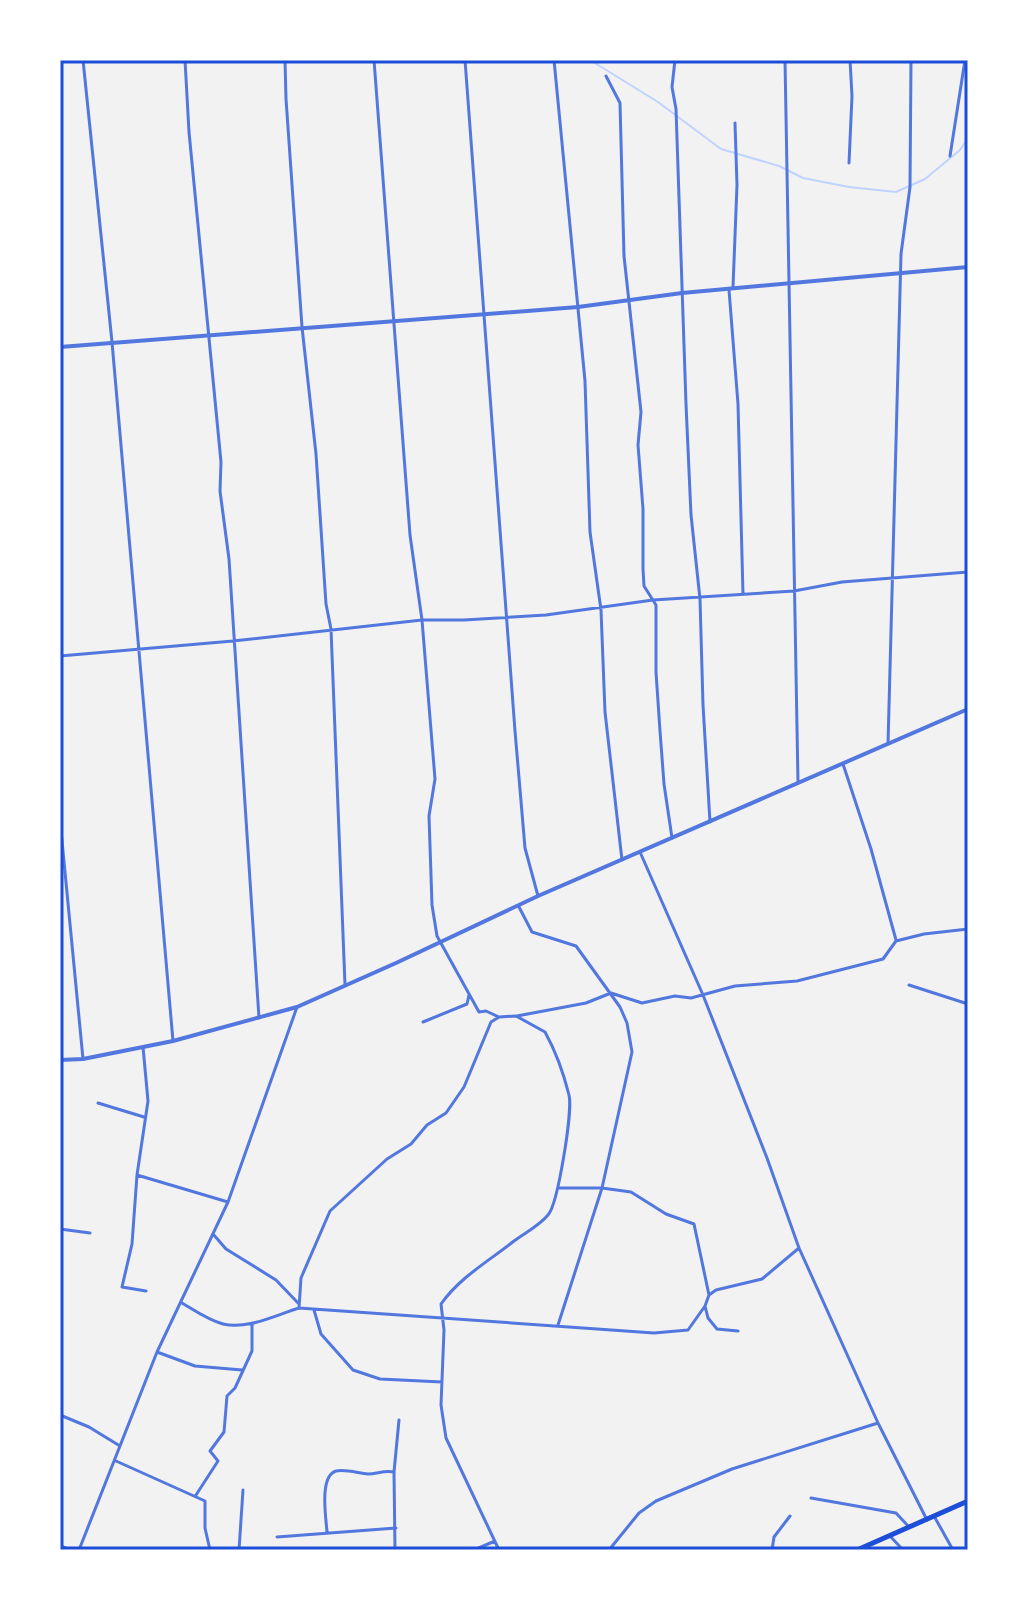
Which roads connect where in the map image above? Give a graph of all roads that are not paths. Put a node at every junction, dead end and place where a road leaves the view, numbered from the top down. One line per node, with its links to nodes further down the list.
1 (83, 60): 27 (street)
2 (185, 60): 26 (street)
3 (285, 60): 25 (street)
4 (374, 60): 24 (street)
5 (465, 60): 23 (street)
6 (554, 60): 22 (street)
7 (675, 60): 20 (street)
8 (785, 60): 18 (street)
9 (850, 60): 15 (street)
10 (911, 60): 17 (street)
11 (965, 60): 14 (street)
12 (606, 76): 21 (street)
13 (735, 123): 19 (street)
14 (950, 156)
15 (849, 163)
16 (968, 267): 17 (street)
17 (901, 272): 18 (street); 30 (street)
18 (789, 283): 19 (street); 31 (street)
19 (731, 290): 20 (street); 32 (street)
20 (682, 293): 21 (street); 33 (street)
21 (630, 300): 22 (street); 34 (street)
22 (578, 307): 23 (street); 35 (street)
23 (484, 313): 24 (street); 36 (street)
24 (394, 320): 25 (street); 37 (street)
25 (302, 327): 26 (street); 38 (street)
26 (208, 334): 27 (street); 39 (street)
27 (112, 342): 28 (street); 40 (street)
28 (60, 347)
29 (968, 572): 30 (street)
30 (891, 579): 31 (street); 43 (street)
31 (794, 591): 32 (street); 45 (street)
32 (743, 595): 33 (street)
33 (700, 599): 34 (street); 47 (street)
34 (653, 600): 35 (street); 48 (street)
35 (601, 610): 36 (street); 50 (street)
36 (506, 618): 37 (street); 51 (street)
37 (422, 620): 38 (street); 55 (street)
38 (331, 629): 39 (street); 57 (street)
39 (233, 641): 40 (street); 65 (street)
40 (139, 648): 41 (street); 67 (street)
41 (60, 656)
42 (968, 709): 43 (street)
43 (888, 744): 44 (street)
44 (843, 764): 45 (street); 54 (street)
45 (798, 783): 47 (street)
46 (60, 820): 69 (street)
47 (710, 822): 48 (street)
48 (672, 838): 49 (street)
49 (640, 852): 50 (street); 60 (street)
50 (622, 860): 51 (street)
51 (538, 896): 52 (street)
52 (518, 905): 55 (street); 59 (street)
53 (968, 929): 54 (street)
54 (896, 941): 60 (street)
55 (440, 942): 57 (street); 58 (street)
56 (909, 985): 61 (street)
57 (345, 987): 62 (street)
58 (469, 991): 64 (street); 66 (street)
59 (611, 993): 60 (street); 63 (street); 75 (street)
60 (703, 995): 80 (street)
61 (968, 1004)
62 (297, 1007): 65 (street); 76 (street)
63 (516, 1016): 64 (street); 74 (street)
64 (499, 1017): 85 (street)
65 (259, 1018): 67 (street)
66 (423, 1022)
67 (173, 1041): 68 (street)
68 (143, 1047): 69 (street); 72 (street)
69 (83, 1059): 70 (street)
70 (60, 1060)
71 (98, 1103): 72 (street)
72 (145, 1118): 73 (street)
73 (137, 1175): 76 (street); 81 (street)
74 (558, 1188): 75 (street); 87 (street)
75 (602, 1188): 82 (street); 89 (street)
76 (228, 1202): 79 (street)
77 (60, 1229): 78 (street)
78 (90, 1233)
79 (213, 1234): 83 (street); 85 (street)
80 (799, 1248): 82 (street); 96 (street)
81 (146, 1291)
82 (709, 1295): 84 (street)
83 (182, 1303): 88 (street); 91 (street)
84 (705, 1306): 89 (street); 90 (street)
85 (299, 1307): 86 (street); 88 (street)
86 (314, 1309): 87 (street); 93 (street)
87 (441, 1317): 89 (street); 93 (street)
88 (252, 1323): 92 (street)
89 (558, 1325)
90 (738, 1331)
91 (157, 1352): 92 (street); 97 (street)
92 (242, 1370): 101 (street)
93 (442, 1382): 112 (street)
94 (60, 1415): 97 (street)
95 (399, 1420): 99 (street)
96 (878, 1423): 106 (street); 121 (street)
97 (120, 1446): 98 (street)
98 (115, 1461): 101 (street); 115 (street)
99 (394, 1472): 108 (street); 109 (street)
100 (243, 1490): 117 (street)
101 (196, 1495): 116 (street)
102 (811, 1498): 107 (street)
103 (968, 1501): 105 (highway)
104 (790, 1516): 122 (street)
105 (934, 1516): 106 (highway); 125 (street)
106 (927, 1520): 107 (highway)
107 (909, 1527): 110 (highway)
108 (396, 1528): 109 (street); 118 (street)
109 (327, 1532): 111 (street)
110 (890, 1536): 123 (highway); 124 (street)
111 (277, 1537)
112 (495, 1541): 119 (street); 120 (street)
113 (60, 1546): 114 (street)
114 (72, 1550)
115 (79, 1550)
116 (210, 1550)
117 (239, 1550)
118 (395, 1550)
119 (474, 1550)
120 (499, 1550)
121 (609, 1550)
122 (772, 1550)
123 (857, 1550)
124 (903, 1550)
125 (953, 1550)

